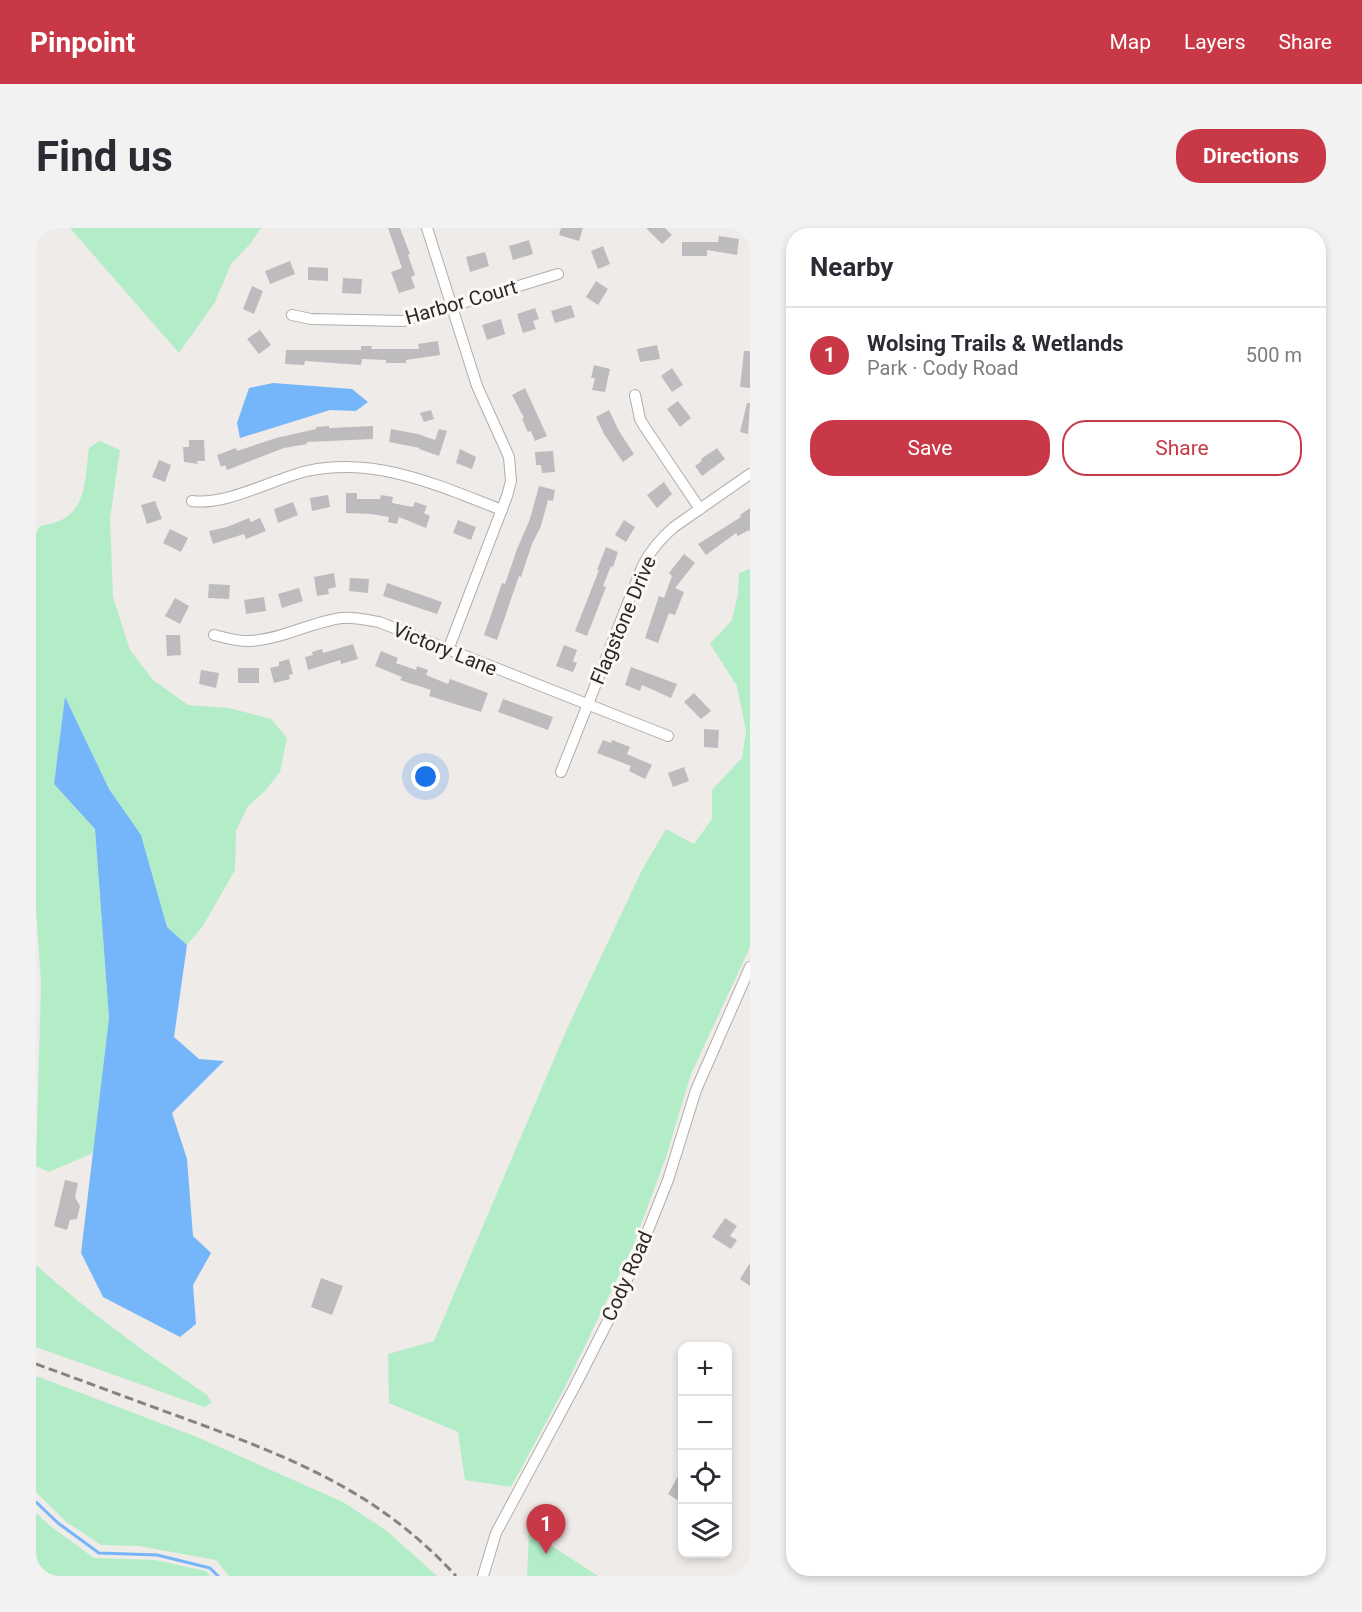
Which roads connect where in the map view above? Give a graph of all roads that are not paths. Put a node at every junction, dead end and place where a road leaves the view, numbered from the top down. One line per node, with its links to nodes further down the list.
1 (427, 228): 3 (street)
2 (558, 274): 3 (street, Harbor Court)
3 (452, 306): 4 (street, Harbor Court); 9 (street)
4 (292, 315)
5 (635, 395): 8 (street)
6 (750, 474): 8 (street, Flagstone Drive)
7 (192, 501): 9 (street)
8 (700, 508): 12 (street, Flagstone Drive)
9 (502, 510): 11 (street)
10 (214, 635): 11 (street, Victory Lane)
11 (448, 650): 12 (street, Victory Lane)
12 (588, 705): 13 (street, Victory Lane); 14 (street, Flagstone Drive)
13 (668, 736)
14 (561, 772)
15 (750, 967): 16 (street, Cody Road)
16 (483, 1576)

